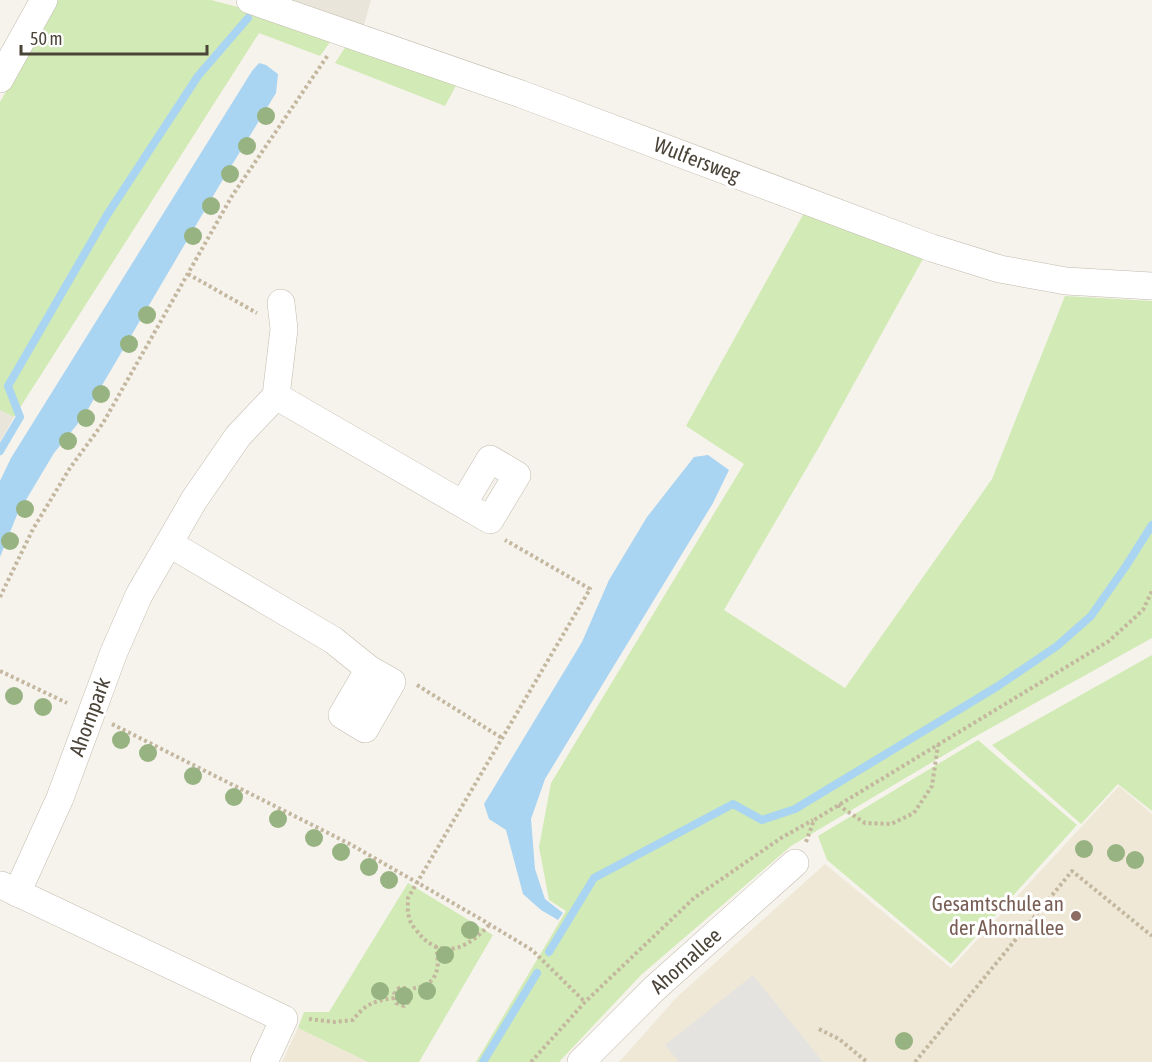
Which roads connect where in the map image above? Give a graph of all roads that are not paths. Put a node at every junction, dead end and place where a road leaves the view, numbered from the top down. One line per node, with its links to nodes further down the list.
1 (44, 0): 3 (street)
2 (250, 0): 4 (street, Wulfersweg)
3 (0, 79)
4 (1152, 286)
5 (283, 316): 6 (street)
6 (276, 396): 7 (street); 8 (street, Ahornpark)
7 (463, 504): 7 (street)
8 (170, 544): 9 (street); 11 (street, Ahornpark)
9 (381, 676)
10 (795, 863): 13 (street, Ahornallee)
11 (8, 889): 12 (street, Ahornpark)
12 (264, 1062)
13 (581, 1062)

